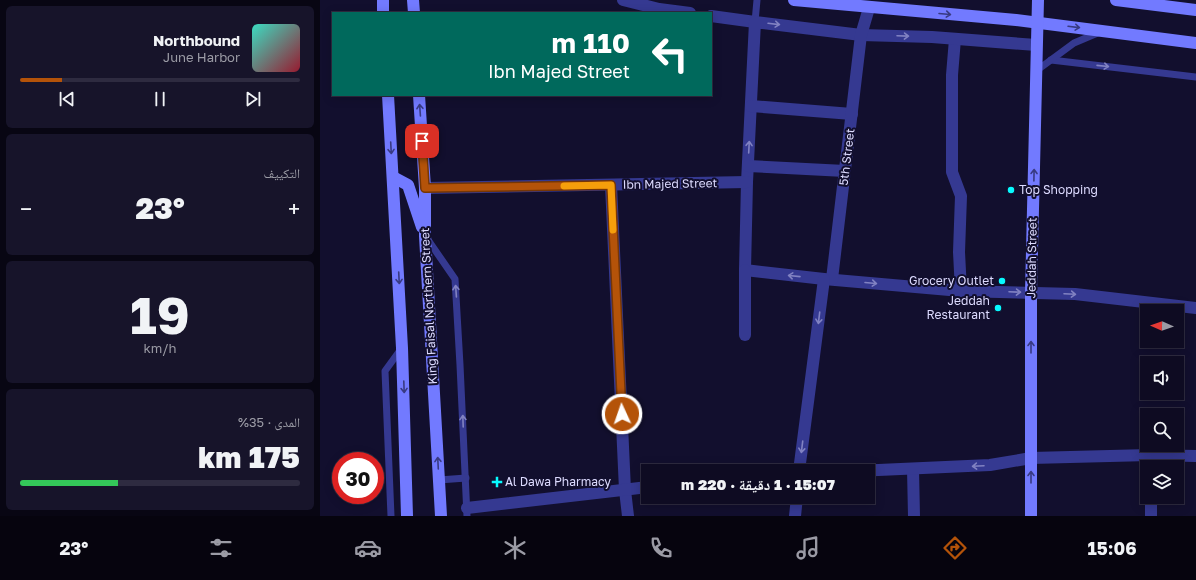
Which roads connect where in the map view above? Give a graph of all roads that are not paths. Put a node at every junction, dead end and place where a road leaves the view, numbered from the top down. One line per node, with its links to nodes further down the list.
1 (383, 0): 10 (main road)
2 (413, 0): 11 (main road)
3 (623, 0): 12 (street)
4 (757, 0): 14 (lane)
5 (794, 0): 8 (main road)
6 (1038, 0): 15 (main road, Jeddah Street)
7 (1116, 0): 9 (main road)
8 (869, 8): 15 (main road, one-way to 15); 17 (street, 5th Street)
9 (1196, 10)
10 (383, 12)
11 (414, 12)
12 (682, 12)
13 (712, 16): 14 (street)
14 (755, 22): 17 (street, one-way to 17); 26 (street)
15 (1037, 23): 16 (main road, one-way to 16); 20 (main road, Jeddah Street)
16 (1103, 31): 19 (main road); 21 (lane)
17 (861, 35): 18 (street, one-way to 18); 27 (street, 5th Street)
18 (955, 39): 20 (street); 37 (street)
19 (1196, 43)
20 (1036, 45): 22 (main road, Jeddah Street)
21 (1051, 60): 22 (lane); 23 (lane, one-way to 23)
22 (1036, 71): 38 (main road, Jeddah Street, one-way to 22)
23 (1196, 77)
24 (388, 96): 30 (main road, one-way to 30)
25 (419, 96): 33 (main road, King Faisal Northern Street, one-way to 25)
26 (751, 106): 27 (street); 28 (street, one-way to 26)
27 (852, 114): 29 (street, 5th Street)
28 (748, 166): 29 (street); 31 (street)
29 (845, 171): 36 (street, 5th Street)
30 (393, 177): 34 (main road); 41 (main road, one-way to 41)
31 (748, 182): 32 (street, Ibn Majed Street); 35 (street)
32 (611, 185): 33 (street, Ibn Majed Street); 52 (street)
33 (425, 188): 34 (main road, King Faisal Northern Street)
34 (425, 236): 49 (lane, one-way to 34); 50 (main road, King Faisal Northern Street, one-way to 34)
35 (745, 270): 36 (street, one-way to 35); 40 (street)
36 (828, 279): 37 (street, one-way to 37); 46 (street, 5th Street, one-way to 46)
37 (961, 291): 38 (street, one-way to 38)
38 (1031, 293): 39 (street, one-way to 39); 43 (main road, Jeddah Street, one-way to 38)
39 (1196, 308)
40 (745, 335)
41 (402, 348): 56 (lane); 57 (main road, one-way to 57)
42 (1196, 456): 44 (street)
43 (1031, 458): 45 (street); 47 (street, one-way to 47); 62 (main road, Jeddah Street, one-way to 43)
44 (1158, 460)
45 (1140, 461)
46 (800, 464)
47 (913, 469): 48 (street); 61 (street)
48 (875, 470)
49 (466, 478): 50 (lane); 55 (lane)
50 (439, 480): 58 (main road, King Faisal Northern Street)
51 (641, 488): 52 (street)
52 (625, 490): 55 (street); 59 (street)
53 (796, 504): 60 (street)
54 (1151, 504): 63 (street)
55 (467, 512)
56 (391, 516)
57 (408, 516)
58 (441, 516)
59 (628, 516)
60 (795, 516)
61 (914, 516)
62 (1031, 516)
63 (1151, 516)

